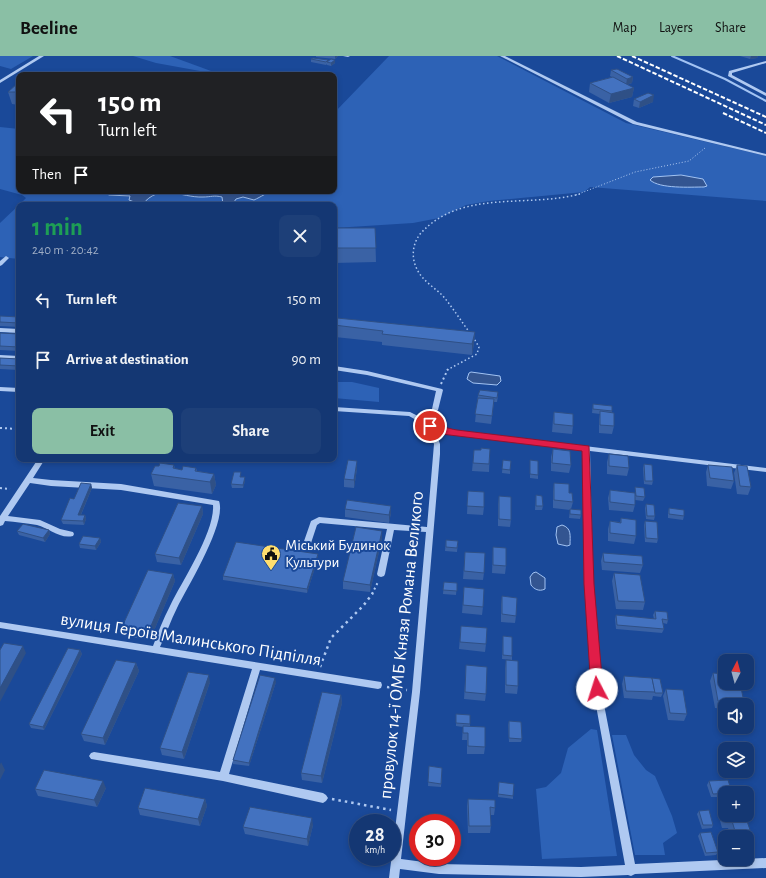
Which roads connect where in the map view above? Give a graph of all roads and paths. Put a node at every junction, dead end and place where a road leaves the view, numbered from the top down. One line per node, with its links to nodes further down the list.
1 (42, 56): 5 (street)
2 (502, 56): 8 (street)
3 (766, 62): 7 (street)
4 (16, 72): 6 (street)
5 (16, 72)
6 (0, 82)
7 (766, 95)
8 (710, 142): 9 (street); 19 (path)
9 (766, 155)
10 (6, 258): 11 (street)
11 (0, 264)
12 (0, 330): 13 (street)
13 (16, 331)
14 (0, 357): 15 (street)
15 (16, 358)
16 (337, 368): 19 (street)
17 (0, 389): 18 (street)
18 (16, 390)
19 (440, 390): 21 (street)
20 (337, 409): 21 (street)
21 (427, 423): 24 (street); 30 (street, провулок 14-ї ОМБ Князя Романа Великого)
22 (0, 428): 23 (path)
23 (16, 429)
24 (586, 448): 26 (street); 48 (street)
25 (40, 462): 27 (street)
26 (766, 470)
27 (28, 480): 28 (street); 35 (street)
28 (2, 520): 31 (street)
29 (391, 527): 30 (street); 32 (street); 33 (street)
30 (430, 530): 39 (street, провулок 14-ї ОМБ Князя Романа Великого)
31 (70, 534)
32 (306, 547)
33 (381, 574): 37 (path)
34 (0, 625): 35 (street, вулиця Героїв Малинського Підпілля)
35 (155, 650): 36 (street, вулиця Героїв Малинського Підпілля)
36 (257, 666): 37 (street, вулиця Героїв Малинського Підпілля); 41 (street)
37 (318, 676): 38 (street, вулиця Героїв Малинського Підпілля)
38 (378, 685): 39 (path)
39 (416, 692): 43 (street, провулок 14-ї ОМБ Князя Романа Великого)
40 (94, 756): 41 (street)
41 (223, 777): 42 (street)
42 (323, 798): 43 (path)
43 (402, 812): 44 (street, провулок 14-ї ОМБ Князя Романа Великого)
44 (401, 820)
45 (766, 863): 48 (street)
46 (401, 864): 48 (street)
47 (396, 866): 49 (street, провулок 14-ї ОМБ Князя Романа Великого)
48 (631, 871)
49 (394, 878)

